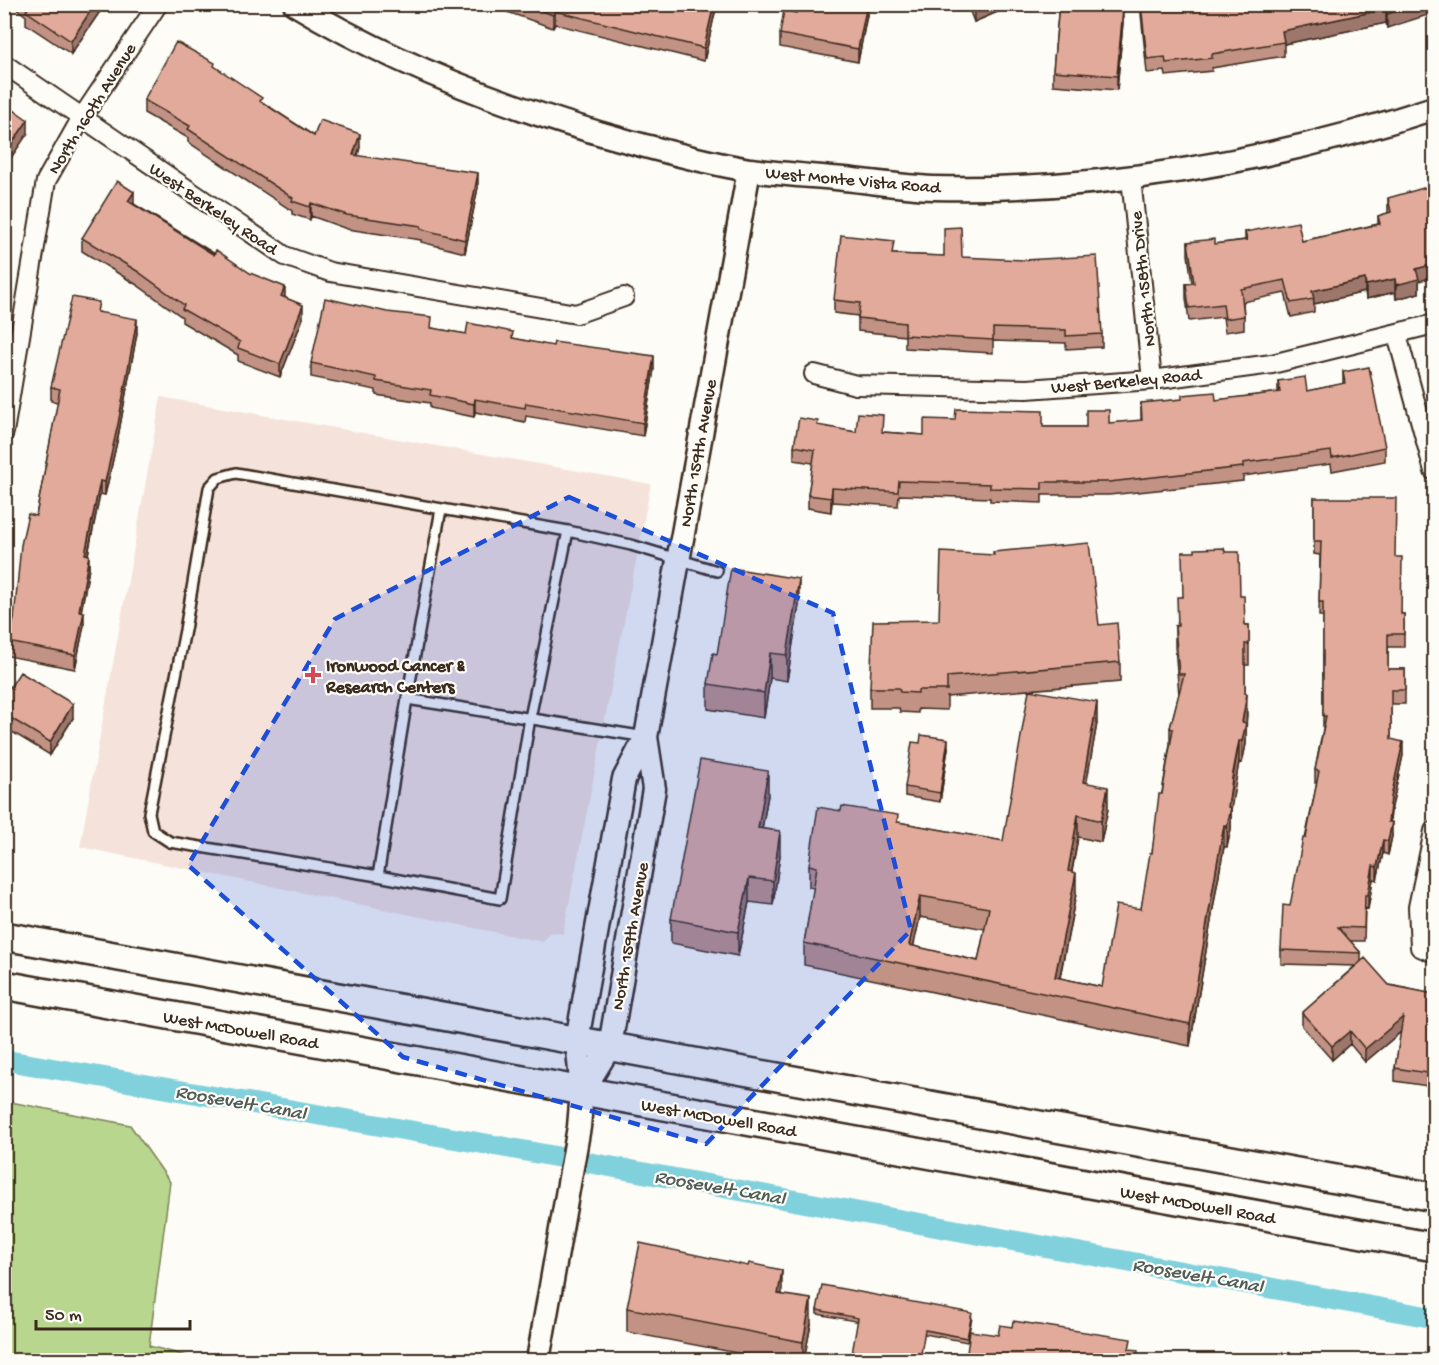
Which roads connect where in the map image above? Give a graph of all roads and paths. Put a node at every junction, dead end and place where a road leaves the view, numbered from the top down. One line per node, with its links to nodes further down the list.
1 (158, 4): 5 (street, North 160th Avenue)
2 (295, 4): 6 (street, West Monte Vista Road)
3 (4, 64): 5 (street, West Berkeley Road)
4 (1434, 108): 7 (street, West Monte Vista Road)
5 (81, 119): 8 (street, West Berkeley Road); 11 (street, North 160th Avenue)
6 (749, 170): 7 (street, West Monte Vista Road); 18 (street, North 159th Avenue)
7 (1131, 178): 13 (street, North 158th Drive)
8 (624, 297)
9 (1434, 324): 10 (street, West Berkeley Road)
10 (1397, 335): 13 (street, West Berkeley Road); 15 (street)
11 (9, 374): 14 (street, North 160th Avenue)
12 (814, 374): 13 (street, West Berkeley Road)
13 (1152, 381)
14 (4, 432)
15 (1434, 471)
16 (441, 509): 17 (lane); 20 (lane); 24 (lane)
17 (568, 531): 18 (lane); 21 (lane)
18 (678, 558): 19 (lane); 22 (street, North 159th Avenue)
19 (717, 571)
20 (407, 699): 21 (lane); 24 (lane)
21 (530, 718): 22 (lane); 24 (lane)
22 (646, 736): 28 (street, North 159th Avenue); 29 (street, North 159th Avenue)
23 (1434, 831): 26 (street)
24 (378, 876)
25 (4, 936): 28 (main road)
26 (1427, 950)
27 (4, 986): 30 (main road, West McDowell Road)
28 (577, 1040): 29 (main road); 30 (street, North 159th Avenue)
29 (610, 1046): 30 (street, North 159th Avenue); 31 (main road)
30 (582, 1092): 32 (main road, West McDowell Road); 33 (street, North 159th Avenue)
31 (1434, 1197)
32 (1434, 1247)
33 (538, 1360)

